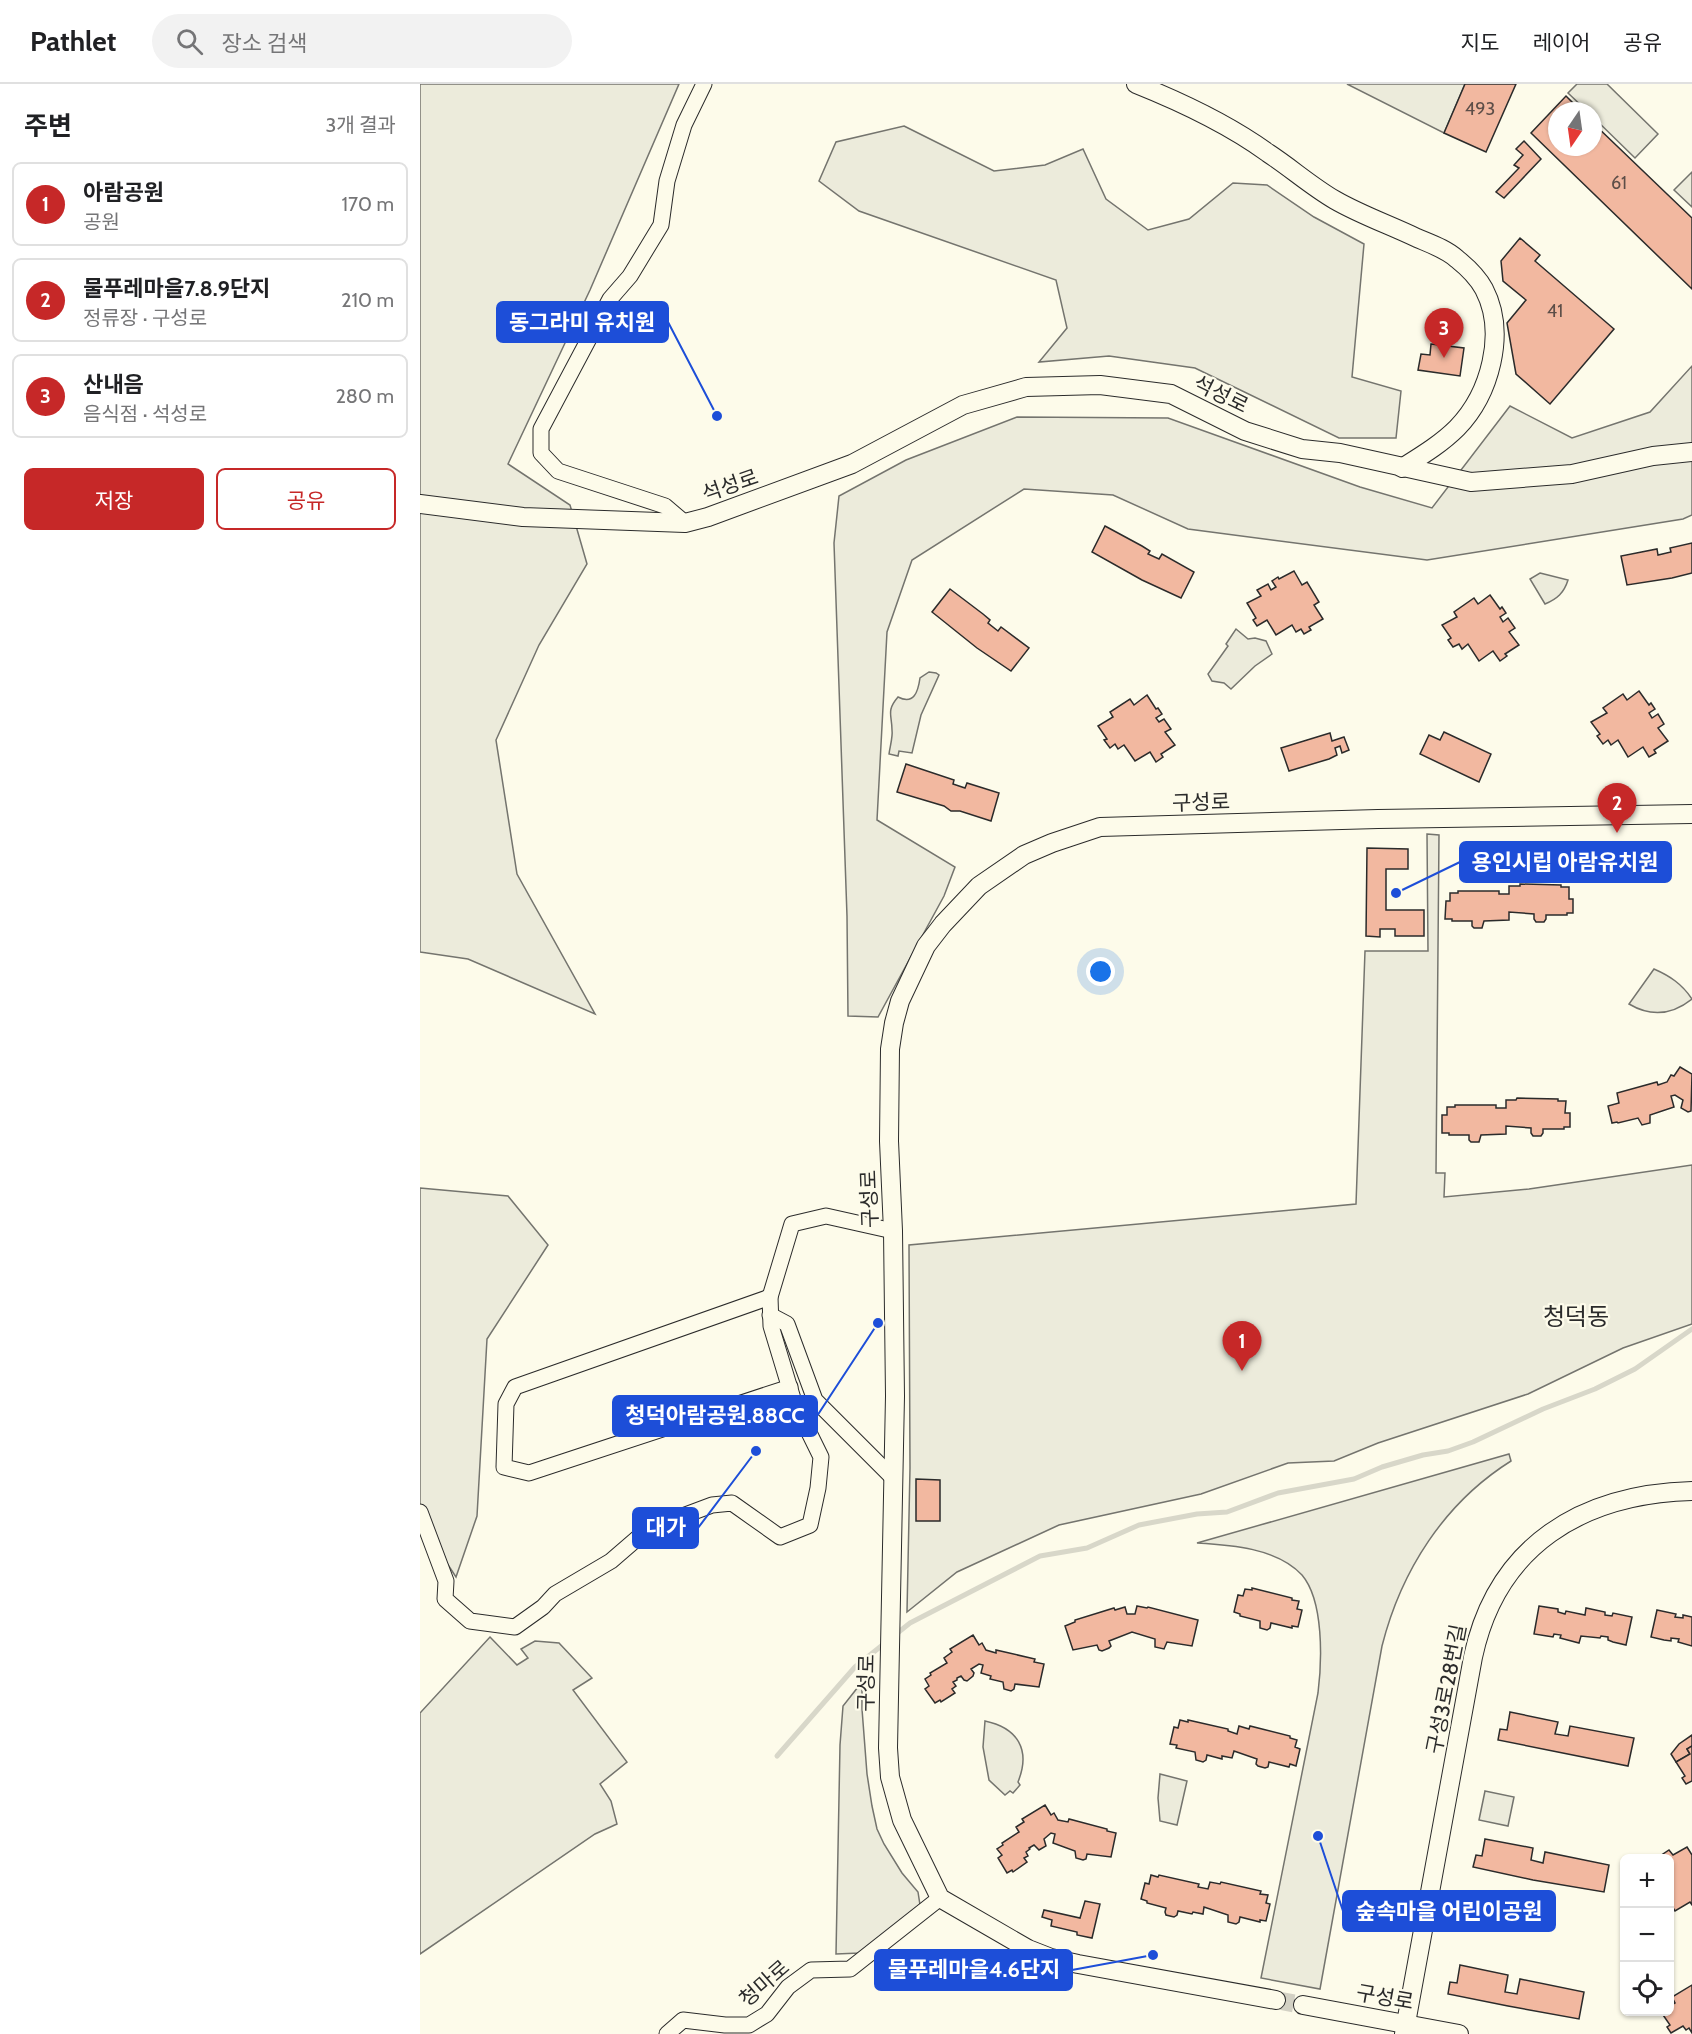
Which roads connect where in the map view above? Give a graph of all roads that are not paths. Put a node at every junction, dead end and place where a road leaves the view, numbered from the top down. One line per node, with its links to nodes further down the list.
1 (704, 84): 6 (street)
2 (1136, 84): 4 (street)
3 (1692, 452): 4 (street, 석성로)
4 (1402, 468): 6 (street, 석성로)
5 (420, 504): 6 (street, 석성로)
6 (685, 523)
7 (1692, 814): 8 (street, 구성로)
8 (893, 1231): 9 (street); 12 (street, 구성로)
9 (770, 1298): 10 (street); 11 (street)
10 (770, 1315): 11 (street); 12 (street)
11 (790, 1387): 14 (street)
12 (892, 1477): 15 (street, 구성로)
13 (1692, 1491): 18 (street, 구성3로28번길)
14 (420, 1512)
15 (940, 1898): 16 (street); 19 (street, 청마로)
16 (1276, 2001)
17 (1303, 2005): 18 (street, 구성로)
18 (1405, 2029): 20 (street, 구성로)
19 (667, 2034)
20 (1460, 2034)

